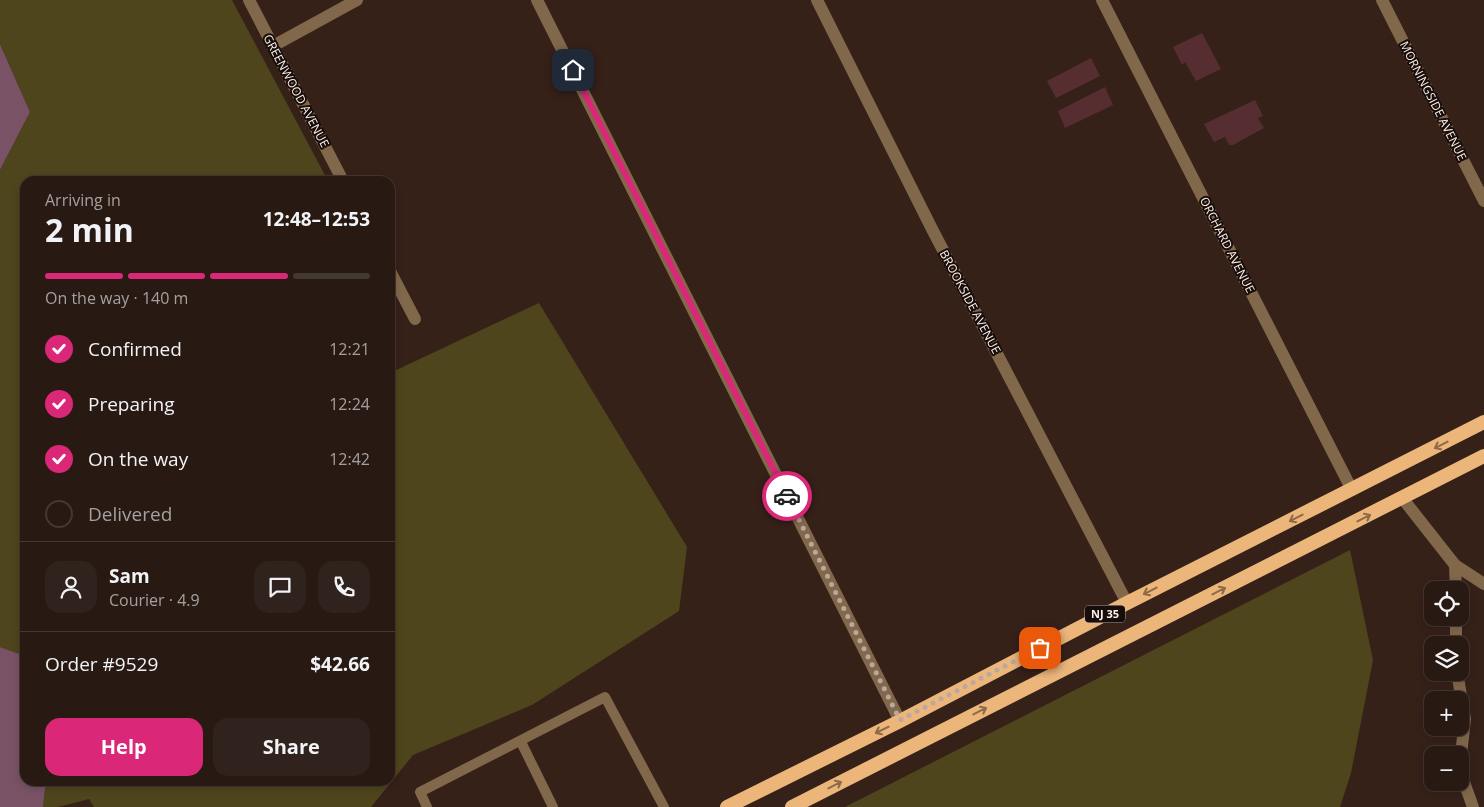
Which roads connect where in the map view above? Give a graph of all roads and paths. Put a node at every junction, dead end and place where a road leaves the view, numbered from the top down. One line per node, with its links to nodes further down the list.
1 (249, 0): 7 (street, GREENWOOD AVENUE)
2 (357, 0): 7 (street)
3 (538, 0): 21 (street)
4 (817, 0): 19 (street, BROOKSIDE AVENUE)
5 (1102, 0): 14 (street, ORCHARD AVENUE)
6 (1382, 0): 9 (street, MORNINGSIDE AVENUE)
7 (273, 46): 8 (street, GREENWOOD AVENUE)
8 (340, 176)
9 (1484, 201)
10 (395, 281): 11 (street)
11 (415, 319)
12 (1484, 422): 14 (highway, NJ 35, one-way to 14)
13 (1484, 456): 15 (highway, NJ 35)
14 (1352, 490): 19 (highway, NJ 35, one-way to 19)
15 (1403, 499): 16 (street); 29 (highway, NJ 35, one-way to 15)
16 (1455, 565): 17 (street); 18 (street)
17 (1456, 581)
18 (1484, 584)
19 (1127, 603): 21 (highway, NJ 35)
20 (1459, 681): 23 (street)
21 (900, 720): 28 (highway, NJ 35, one-way to 28)
22 (521, 742): 25 (lane); 26 (lane); 27 (lane)
23 (1462, 746)
24 (1467, 791): 30 (street)
25 (427, 807)
26 (553, 807)
27 (663, 807)
28 (727, 807)
29 (792, 807)
30 (1473, 807)

